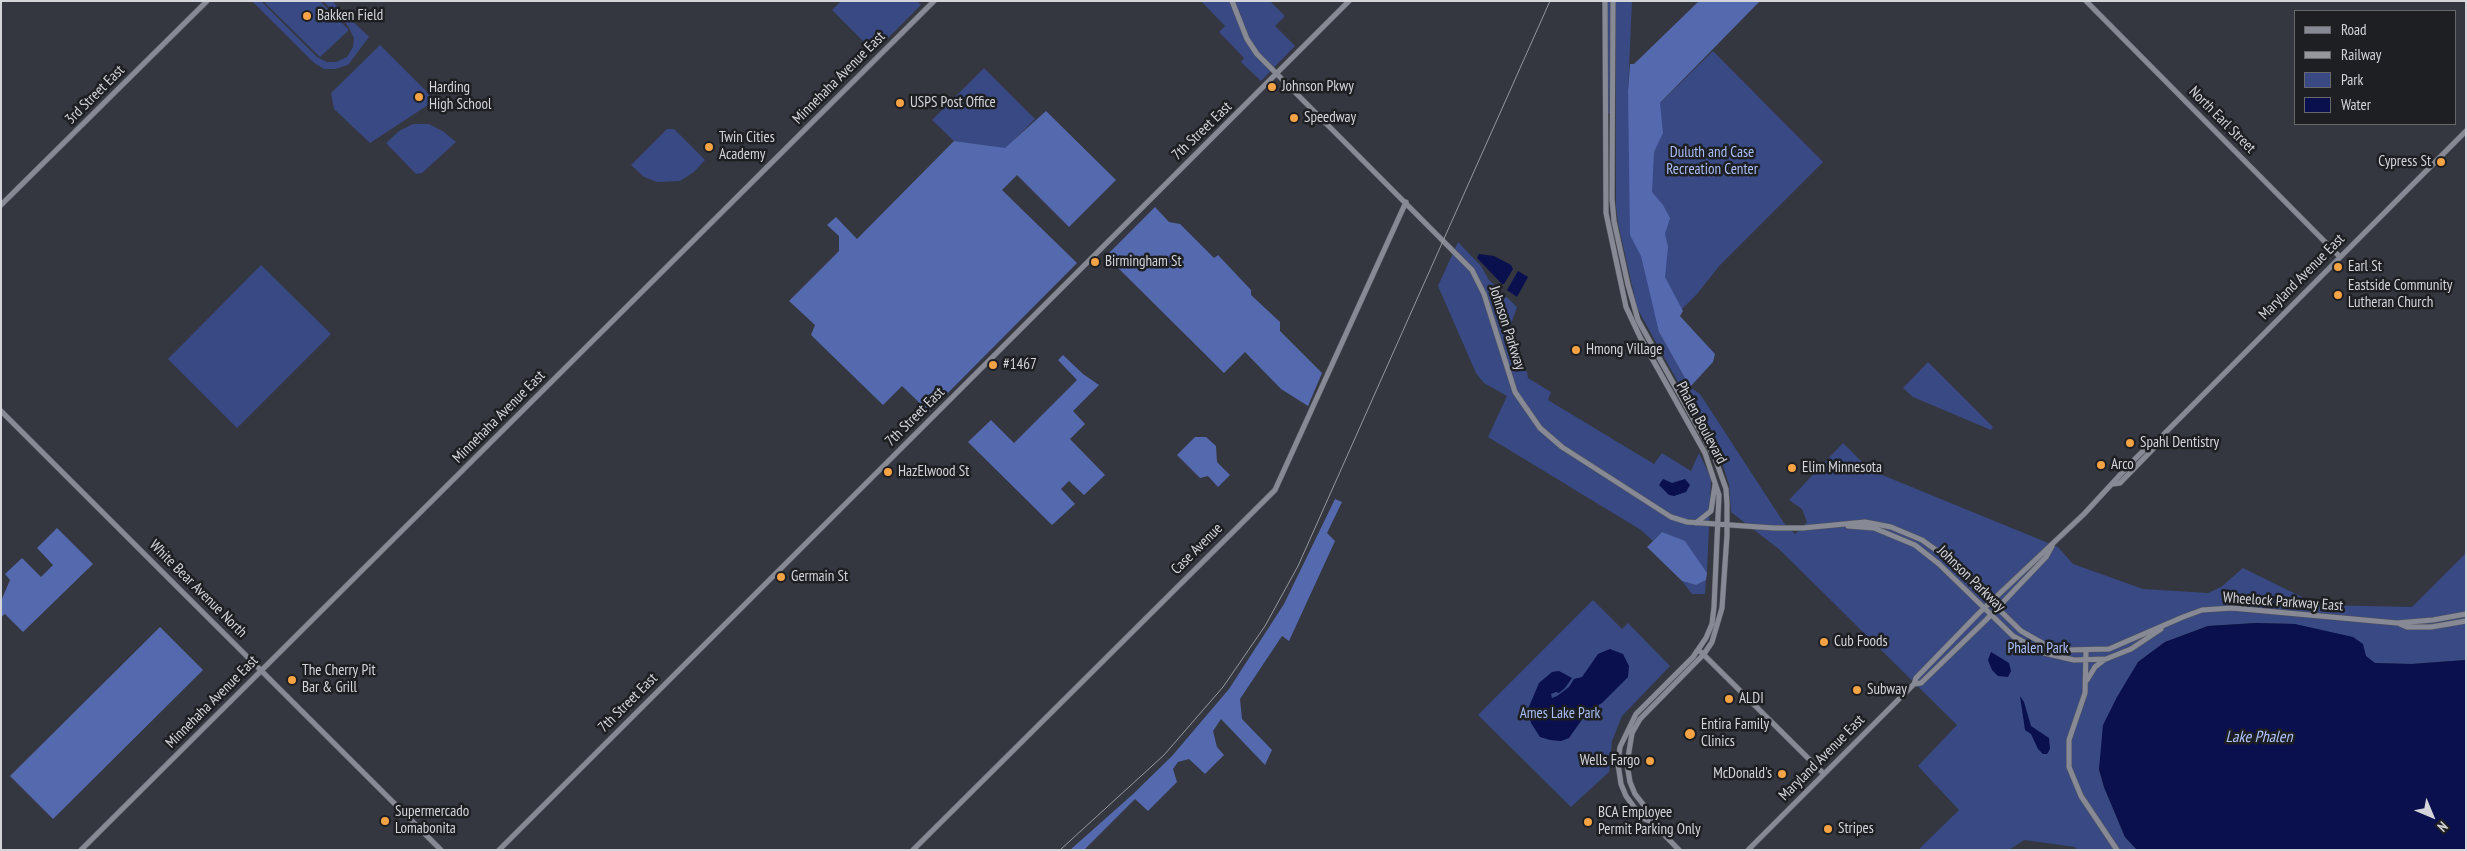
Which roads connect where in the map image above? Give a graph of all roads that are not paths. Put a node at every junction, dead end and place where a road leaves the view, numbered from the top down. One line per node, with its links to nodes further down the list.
1 (207, 1): 11 (street, 3rd Street East)
2 (934, 1): 33 (street, Minnehaha Avenue East)
3 (1232, 1): 8 (street, Johnson Parkway)
4 (1348, 1): 8 (street, 7th Street East)
5 (1605, 1): 14 (street, Phalen Boulevard)
6 (1613, 1): 17 (street, Phalen Boulevard)
7 (2086, 1): 12 (street, North Earl Street)
8 (1277, 74): 10 (street, Johnson Parkway); 40 (street, 7th Street East)
9 (2466, 131): 12 (street, Maryland Avenue East)
10 (1406, 202): 15 (street, Johnson Parkway); 41 (street, Case Avenue)
11 (1, 205)
12 (2340, 257): 19 (street, Maryland Avenue East)
13 (1, 411): 33 (street, White Bear Avenue North)
14 (1707, 458): 15 (street); 16 (street, Phalen Boulevard)
15 (1696, 523): 16 (street, Johnson Parkway)
16 (1719, 524): 17 (street, Johnson Parkway); 28 (street, Phalen Boulevard)
17 (1728, 525): 18 (street, Johnson Parkway); 30 (street, Phalen Boulevard)
18 (1834, 525): 20 (street, Johnson Parkway); 21 (street, Johnson Parkway)
19 (2052, 546): 20 (street, Maryland Avenue East); 22 (street, Maryland Avenue East)
20 (1991, 602): 21 (street, Maryland Avenue East); 22 (street, Johnson Parkway)
21 (1984, 608): 24 (street, Johnson Parkway); 35 (street, Maryland Avenue East)
22 (1998, 608): 24 (street, Maryland Avenue East); 29 (street, Johnson Parkway)
23 (2466, 614): 27 (street, Wheelock Parkway East)
24 (1991, 615): 32 (street, Johnson Parkway); 35 (street, Maryland Avenue East)
25 (2466, 621): 27 (street, Wheelock Parkway East)
26 (2170, 623): 27 (street, Wheelock Parkway East); 29 (street, Wheelock Parkway East); 31 (street, Wheelock Parkway East)
27 (2397, 623)
28 (1699, 650): 30 (street); 37 (street, Phalen Boulevard)
29 (2086, 651): 32 (street)
30 (1704, 654): 36 (street); 37 (street, Phalen Boulevard)
31 (2106, 659): 32 (street, Wheelock Parkway East); 34 (street)
32 (2086, 661): 34 (street)
33 (262, 670): 38 (street, Minnehaha Avenue East); 39 (street, White Bear Avenue North)
34 (2086, 680): 44 (street)
35 (1914, 684): 36 (street, Maryland Avenue East)
36 (1824, 774): 43 (street, Maryland Avenue East)
37 (1652, 822): 42 (street, Phalen Boulevard)
38 (81, 850)
39 (441, 850)
40 (499, 850)
41 (914, 850)
42 (1679, 850)
43 (1748, 850)
44 (2117, 850)

